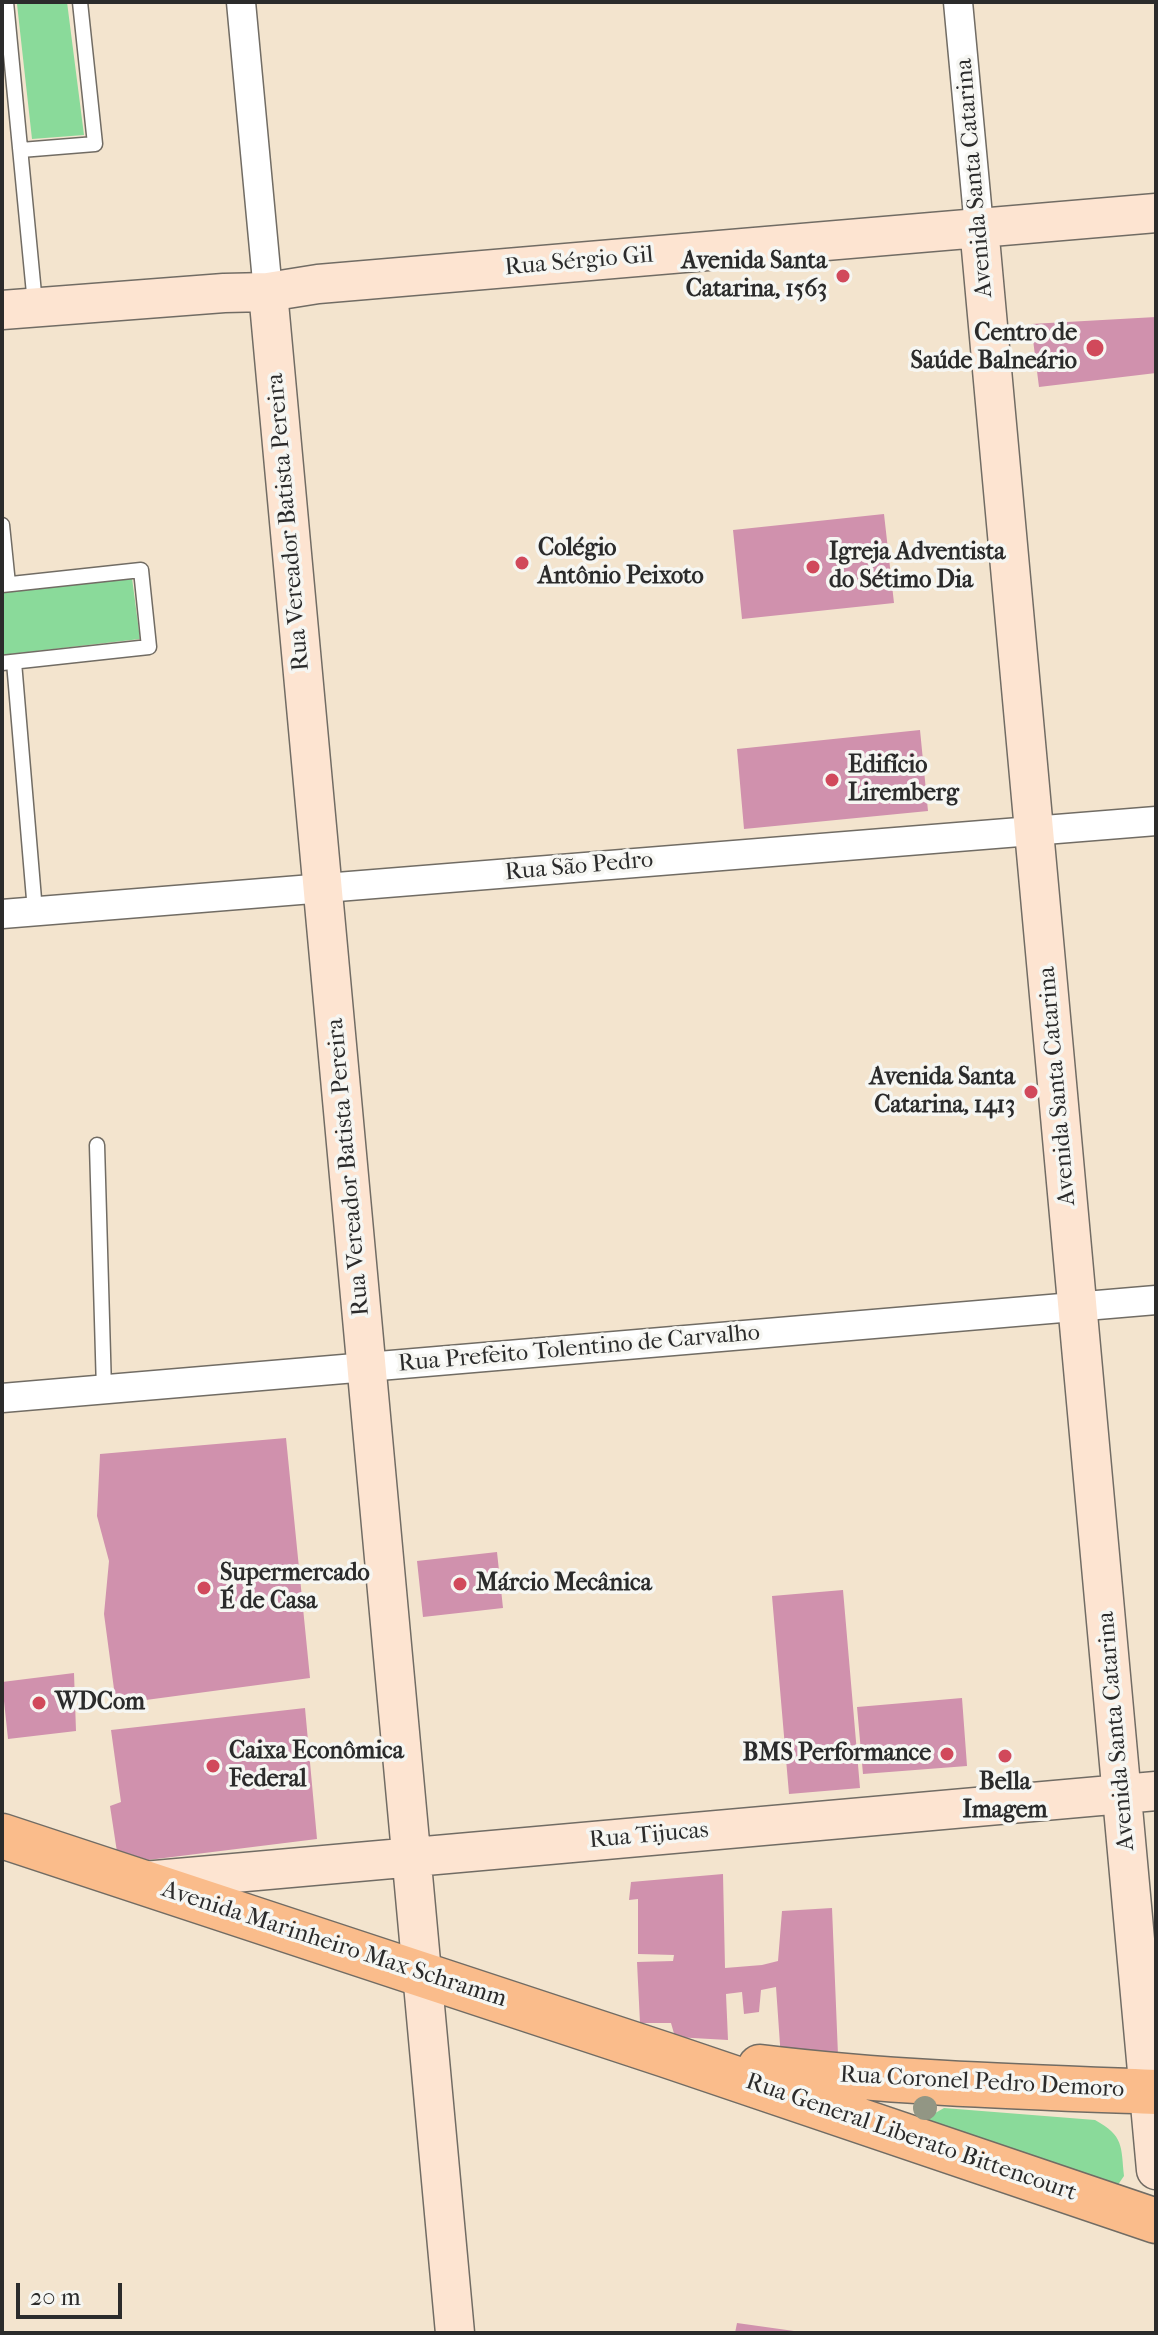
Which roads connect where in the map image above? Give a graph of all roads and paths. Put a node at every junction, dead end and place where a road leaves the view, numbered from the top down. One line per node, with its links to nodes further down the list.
1 (6, 2): 5 (lane)
2 (80, 2): 5 (lane)
3 (241, 2): 8 (street, Rua Vereador Batista Pereira)
4 (958, 2): 7 (street, Avenida Santa Catarina)
5 (21, 150): 9 (lane)
6 (1156, 213): 7 (street, Rua Sérgio Gil)
7 (979, 227): 8 (street, Rua Sérgio Gil); 14 (street, Avenida Santa Catarina)
8 (268, 292): 9 (street, Rua Sérgio Gil); 15 (street, Rua Vereador Batista Pereira)
9 (19, 309)
10 (2, 525): 11 (lane)
11 (5, 584): 12 (lane)
12 (8, 662): 16 (lane)
13 (1156, 821): 14 (street, Rua São Pedro)
14 (1034, 831): 15 (street, Rua São Pedro); 20 (street, Avenida Santa Catarina)
15 (323, 888): 16 (street, Rua São Pedro); 21 (street, Rua Vereador Batista Pereira)
16 (35, 911): 17 (street, Rua São Pedro)
17 (2, 914)
18 (97, 1145): 22 (lane)
19 (1156, 1300): 20 (street, Rua Prefeito Tolentino de Carvalho)
20 (1078, 1307): 21 (street, Rua Prefeito Tolentino de Carvalho); 24 (street, Avenida Santa Catarina)
21 (368, 1367): 22 (street, Rua Prefeito Tolentino de Carvalho); 26 (street, Rua Vereador Batista Pereira)
22 (104, 1390): 23 (street, Rua Prefeito Tolentino de Carvalho)
23 (2, 1398)
24 (1140, 1793): 26 (street, Rua Tijucas); 30 (street, Avenida Santa Catarina)
25 (2, 1836): 27 (main road, Avenida Marinheiro Max Schramm)
26 (413, 1857): 27 (street, Rua Tijucas); 28 (street, Rua Vereador Batista Pereira)
27 (142, 1882): 28 (main road, Avenida Marinheiro Max Schramm)
28 (424, 1975): 29 (main road, Avenida Marinheiro Max Schramm); 33 (street, Rua Vereador Batista Pereira)
29 (666, 2055): 30 (main road, Rua Coronel Pedro Demoro); 32 (main road, Rua General Liberato Bittencourt)
30 (1153, 2092): 31 (street, Avenida Santa Catarina)
31 (1156, 2170)
32 (1156, 2221)
33 (455, 2333)

